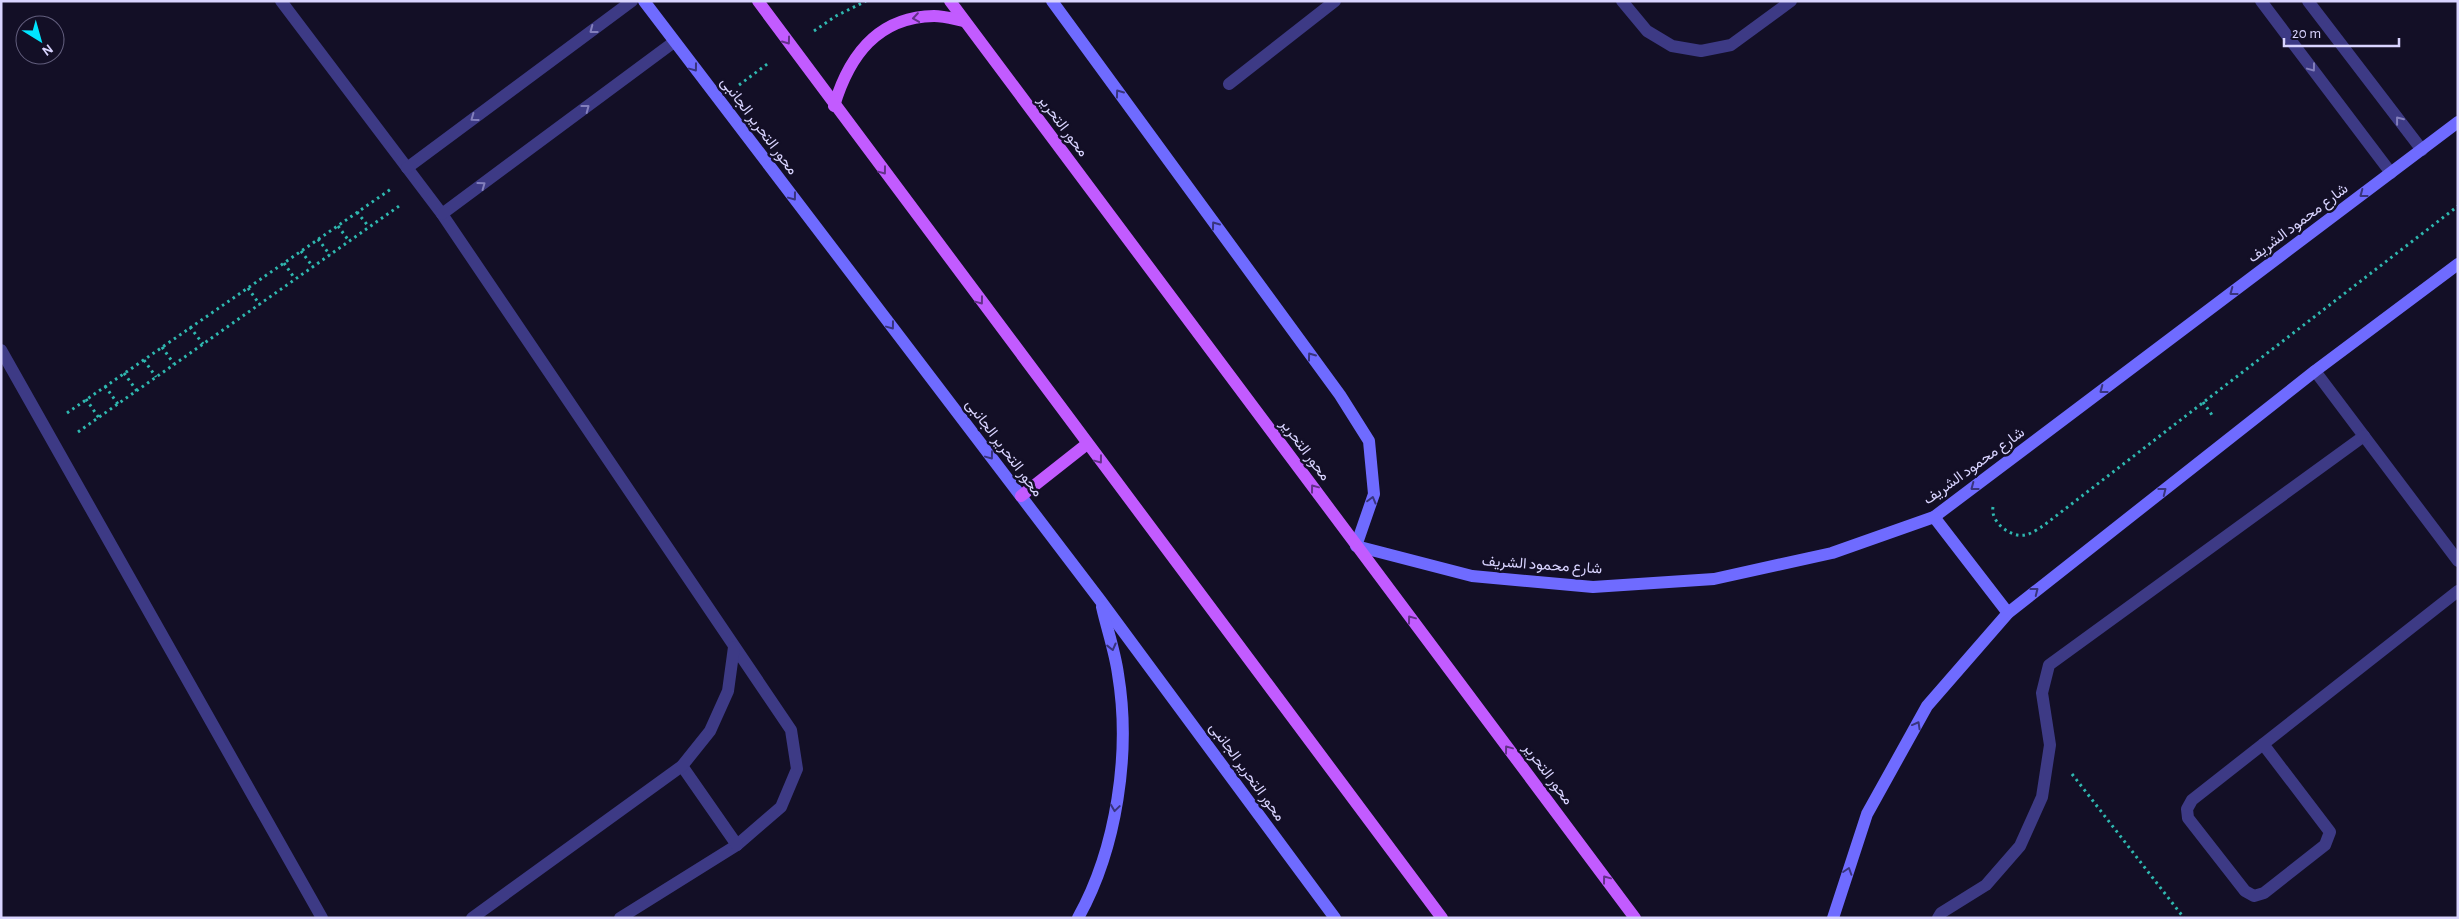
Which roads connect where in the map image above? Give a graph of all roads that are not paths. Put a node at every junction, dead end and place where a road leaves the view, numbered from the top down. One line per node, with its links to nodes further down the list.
1 (281, 1): 18 (street)
2 (632, 1): 18 (street, one-way to 18)
3 (644, 1): 13 (street, محور التحرير الجانبى)
4 (758, 1): 15 (main road, one-way to 15)
5 (950, 1): 12 (main road, محور التحرير)
6 (1052, 1): 28 (street, one-way to 6)
7 (1335, 1): 14 (street)
8 (1622, 1): 9 (street)
9 (1791, 1)
10 (2261, 1): 19 (street, one-way to 19)
11 (2308, 1): 17 (street, one-way to 11)
12 (964, 21): 15 (main road, one-way to 15); 28 (main road, محور التحرير, one-way to 12)
13 (674, 42): 20 (street, one-way to 13); 26 (street, محور التحرير الجانبى, one-way to 26)
14 (1229, 84)
15 (834, 106): 25 (main road, one-way to 25)
16 (2458, 122): 17 (street, شارع محمود الشريف)
17 (2422, 150): 19 (street, شارع محمود الشريف)
18 (410, 171): 20 (street)
19 (2391, 173): 27 (street, شارع محمود الشريف, one-way to 27)
20 (442, 214): 33 (street)
21 (2458, 264): 23 (street)
22 (1, 350): 37 (street)
23 (2315, 371): 24 (street); 32 (street, one-way to 23)
24 (2364, 436): 29 (street); 45 (street)
25 (1087, 444): 26 (main road); 42 (main road, one-way to 42)
26 (1020, 496): 31 (street, محور التحرير الجانبى)
27 (1934, 517): 28 (street, شارع محمود الشريف); 32 (street)
28 (1356, 546): 43 (main road, محور التحرير, one-way to 28)
29 (2458, 561)
30 (2458, 591): 34 (street)
31 (1100, 600): 40 (street, one-way to 40); 41 (street, محور التحرير الجانبى)
32 (2008, 613): 44 (street, one-way to 32)
33 (734, 647): 35 (street); 36 (street)
34 (2263, 744): 34 (street)
35 (682, 766): 36 (street); 38 (street)
36 (737, 845): 39 (street)
37 (322, 918)
38 (472, 918)
39 (620, 918)
40 (1078, 918)
41 (1334, 918)
42 (1442, 918)
43 (1635, 918)
44 (1833, 918)
45 (1938, 918)

